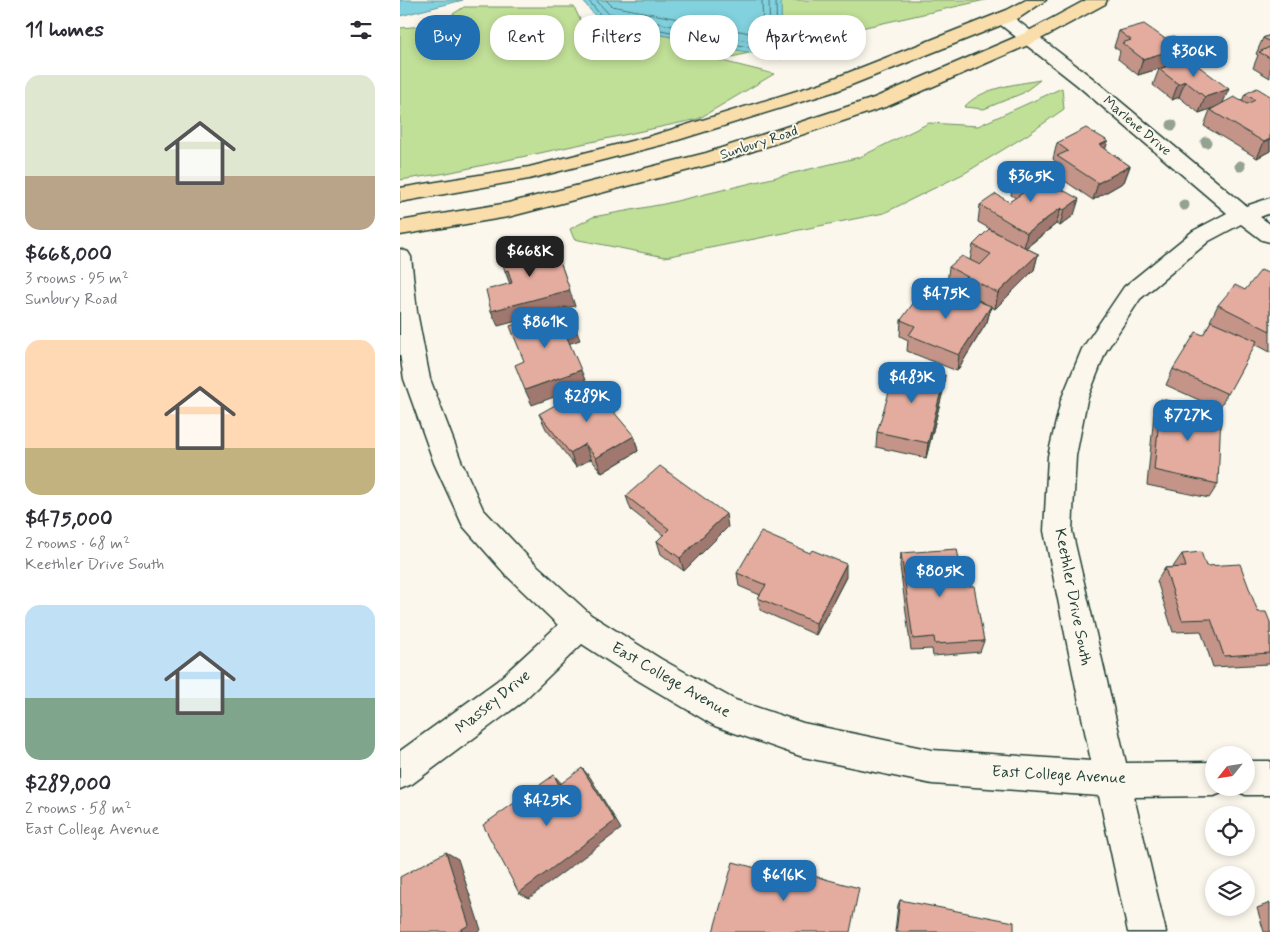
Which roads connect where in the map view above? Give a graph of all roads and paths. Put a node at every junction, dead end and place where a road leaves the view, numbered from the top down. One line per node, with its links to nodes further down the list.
1 (1038, 0): 3 (main road, Sunbury Road)
2 (1099, 0): 4 (main road, Sunbury Road)
3 (1003, 18): 4 (street, Marlene Drive); 5 (main road, Sunbury Road)
4 (1029, 38): 7 (street, Marlene Drive); 8 (main road, Sunbury Road)
5 (400, 195)
6 (1270, 205): 7 (street, Keethler Drive South)
7 (1245, 215): 9 (street, Marlene Drive); 17 (street, Keethler Drive South)
8 (400, 228)
9 (1270, 235)
10 (400, 257): 11 (street, East College Avenue)
11 (409, 384): 12 (street, East College Avenue)
12 (580, 625): 13 (street, Massey Drive); 17 (street, East College Avenue)
13 (400, 772)
14 (1255, 778): 15 (street)
15 (1270, 778)
16 (1205, 779): 17 (street, East College Avenue)
17 (1112, 780): 18 (street, Keethler Drive South)
18 (1147, 932)

